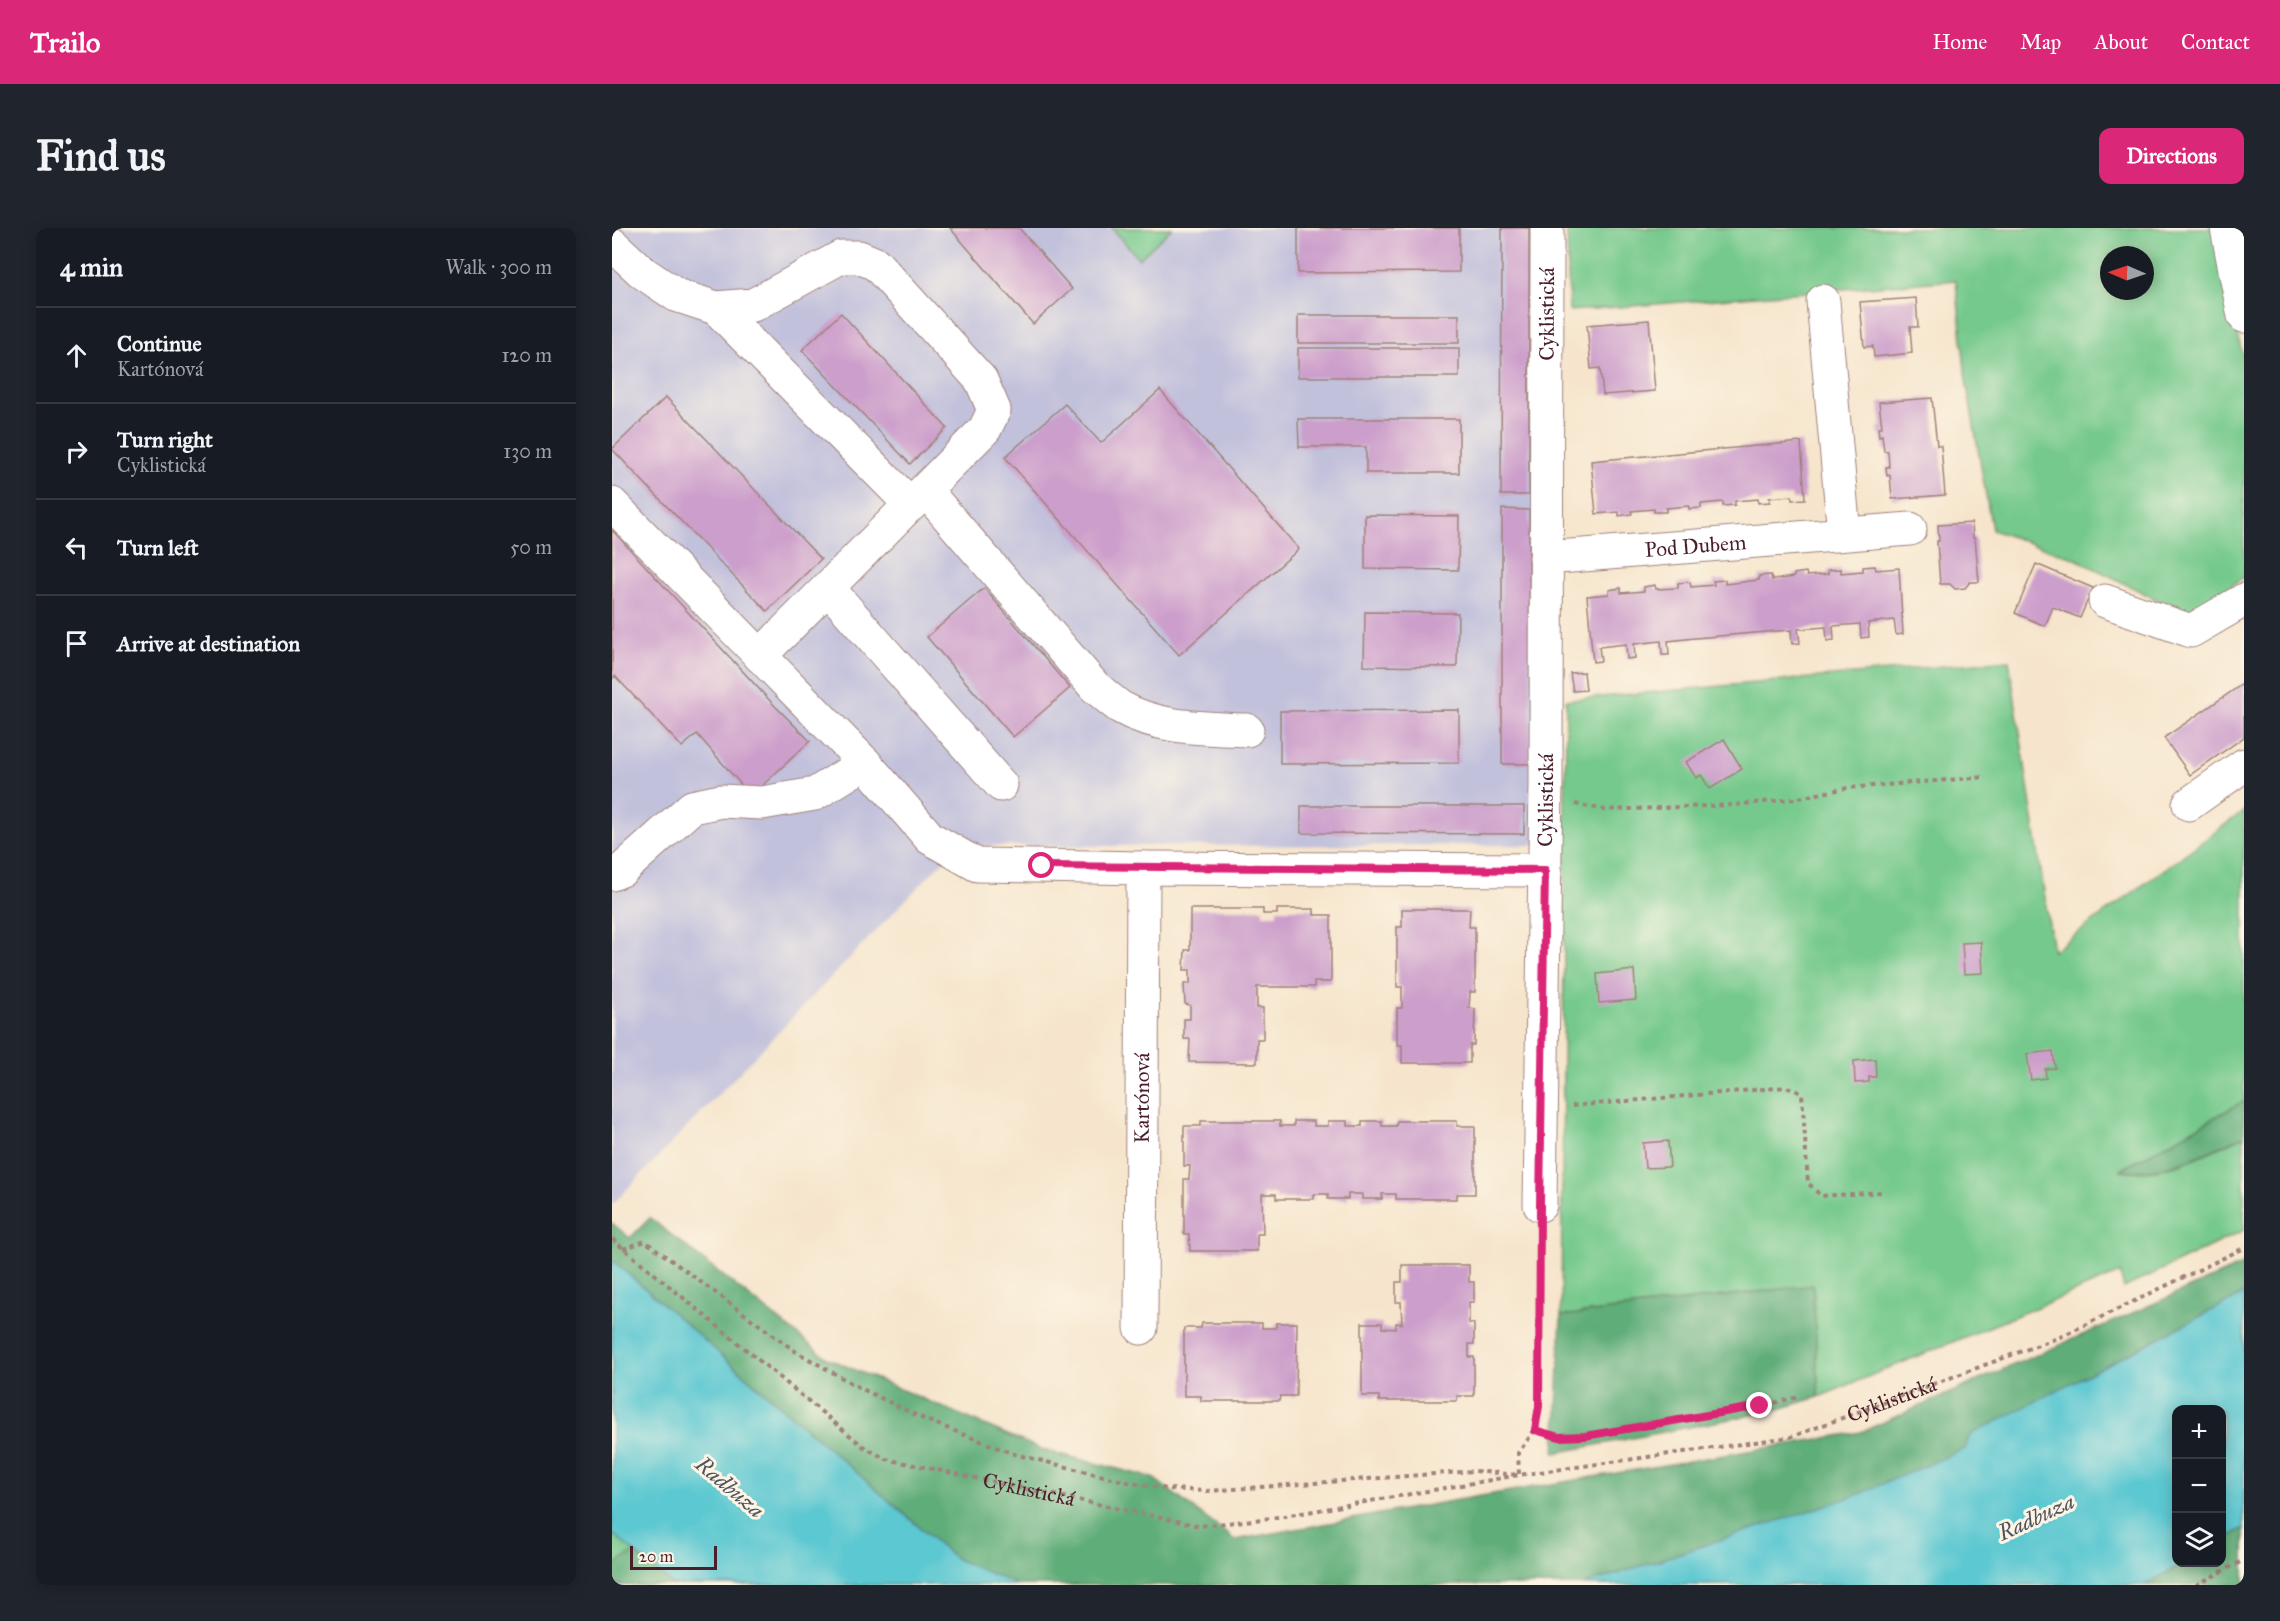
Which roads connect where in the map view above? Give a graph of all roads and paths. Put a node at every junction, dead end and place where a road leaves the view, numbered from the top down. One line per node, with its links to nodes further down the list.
1 (1547, 228): 11 (street, Cyklistická)
2 (2227, 228): 6 (street)
3 (612, 244): 5 (street)
4 (1823, 301): 10 (street)
5 (716, 308): 7 (street); 7 (street)
6 (2244, 316)
7 (918, 498): 12 (street); 16 (street)
8 (612, 504): 15 (street)
9 (1910, 529): 10 (street, Pod Dubem)
10 (1844, 534): 11 (street, Pod Dubem)
11 (1546, 558): 20 (street, Cyklistická)
12 (828, 588): 15 (street); 21 (street)
13 (2244, 600): 14 (street)
14 (2105, 601)
15 (760, 656): 17 (street)
16 (1247, 730)
17 (865, 763): 23 (street); 25 (street)
18 (2244, 765): 22 (street)
19 (1986, 777): 20 (path)
20 (1546, 782): 24 (street, Cyklistická)
21 (1000, 785)
22 (2189, 804)
23 (1143, 868): 24 (street); 32 (street, Kartónová)
24 (1545, 870): 28 (street, Cyklistická)
25 (612, 874)
26 (1566, 1107): 27 (path)
27 (1882, 1192)
28 (1540, 1205): 34 (path)
29 (612, 1239): 31 (path, Cyklistická)
30 (2244, 1248): 35 (path, Cyklistická)
31 (623, 1249): 35 (path); 35 (path, Cyklistická)
32 (1141, 1328)
33 (1799, 1397): 34 (path)
34 (1535, 1430): 35 (path)
35 (1519, 1475)
36 (2244, 1560): 37 (path)
37 (2196, 1585)

